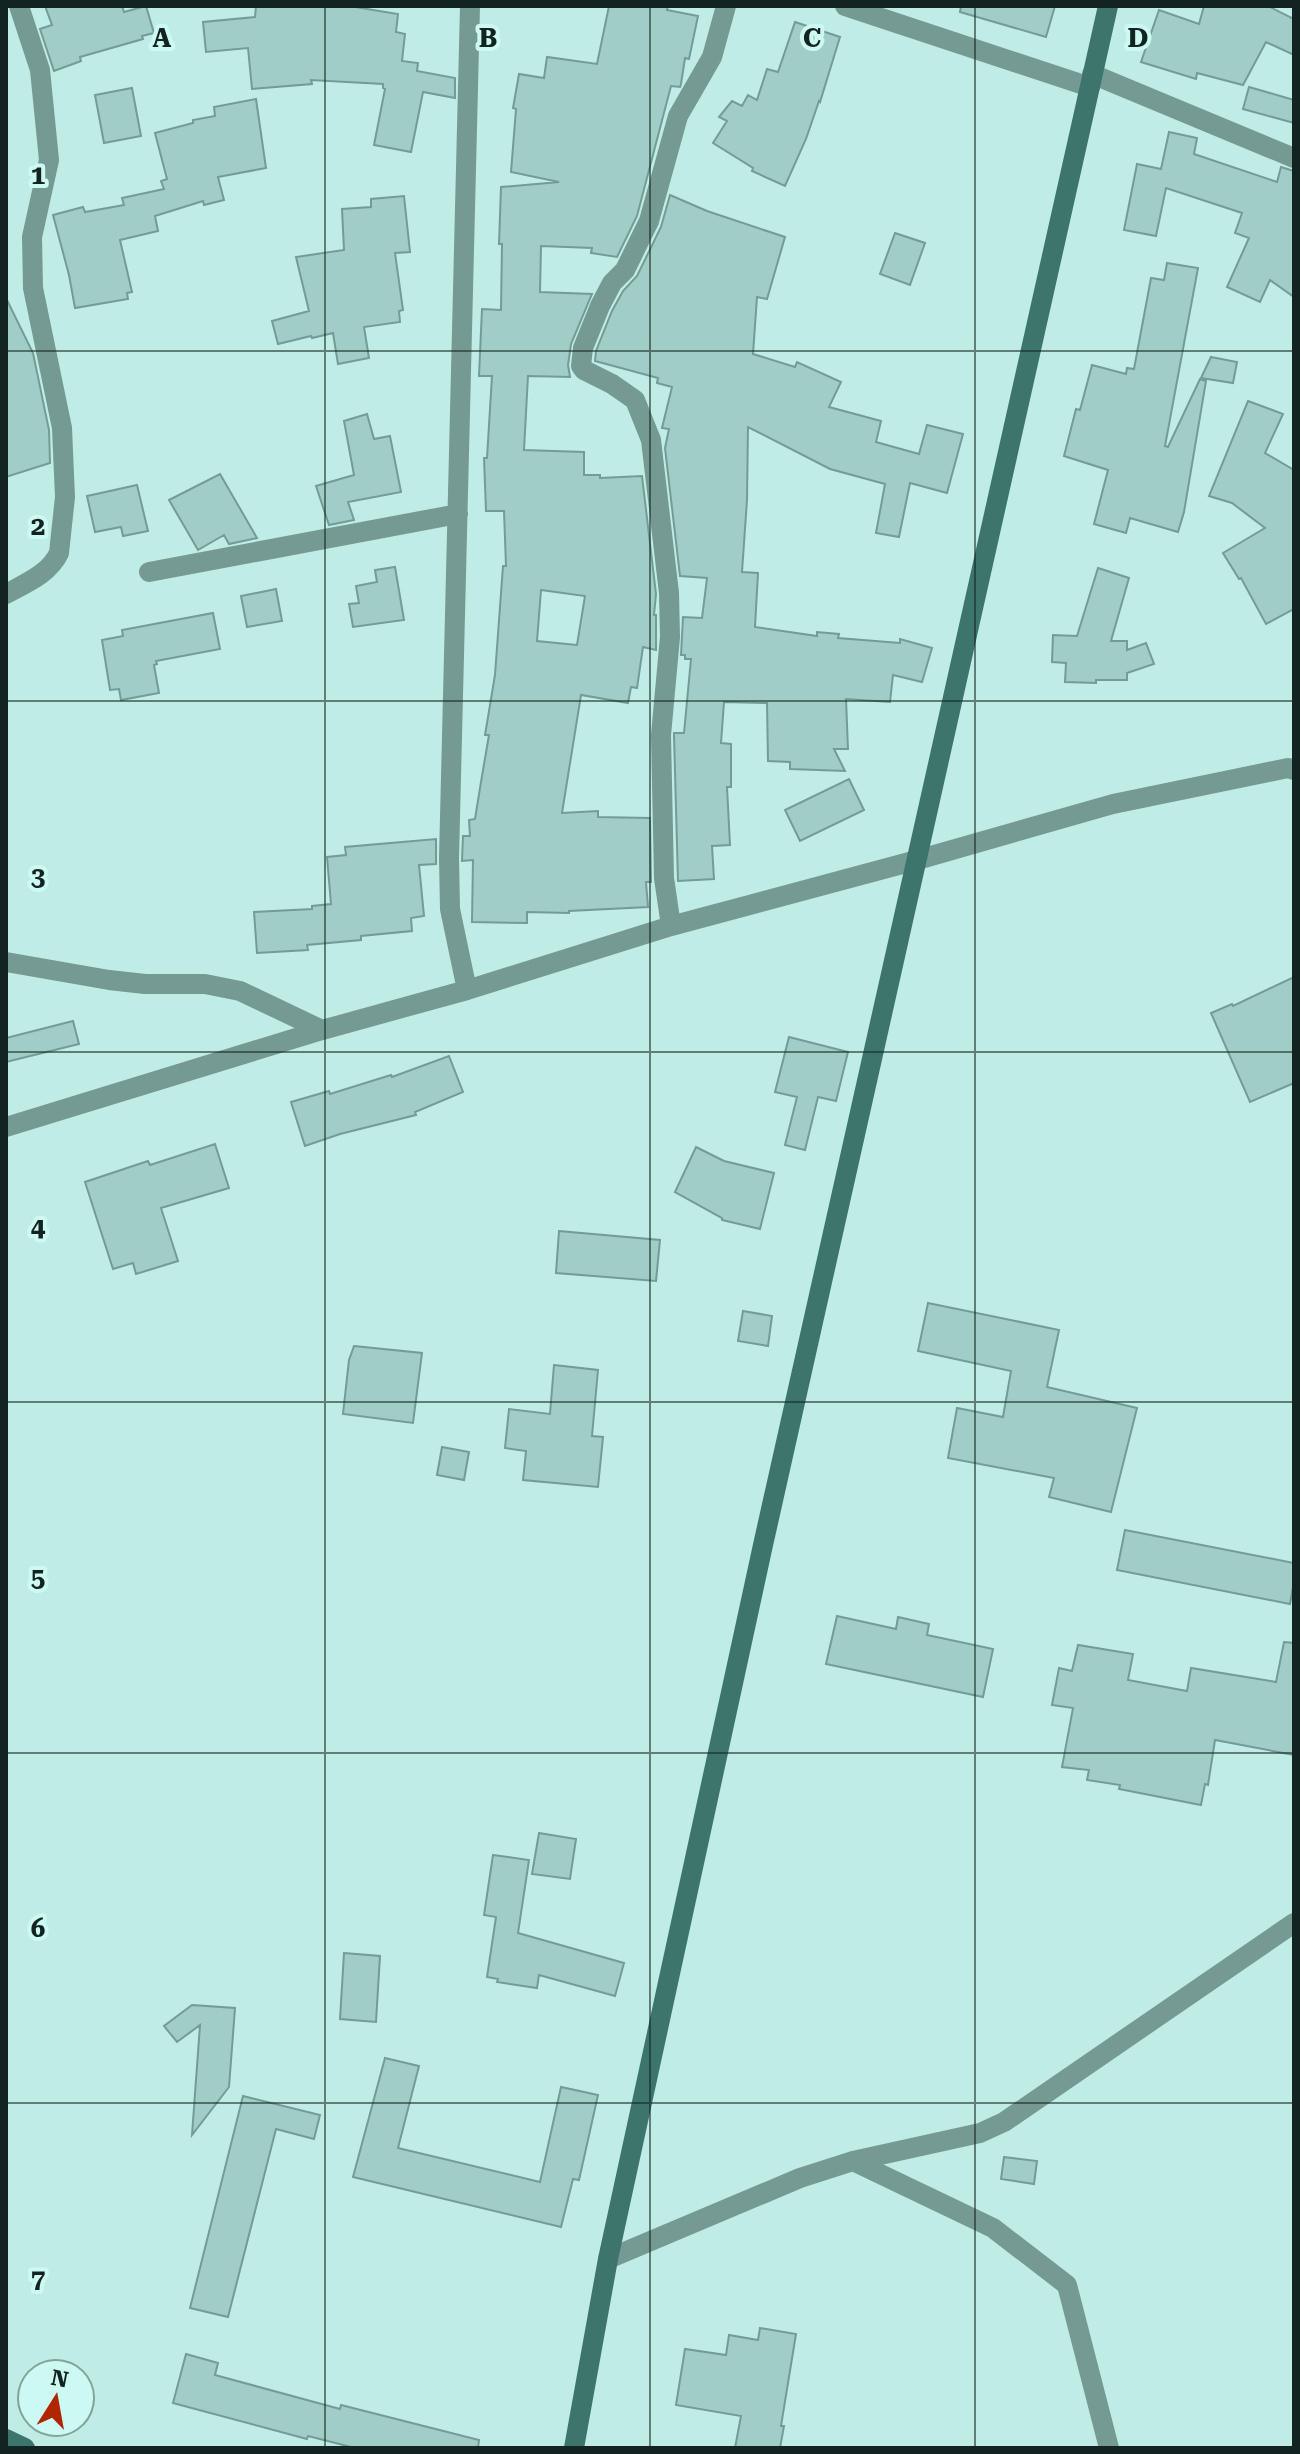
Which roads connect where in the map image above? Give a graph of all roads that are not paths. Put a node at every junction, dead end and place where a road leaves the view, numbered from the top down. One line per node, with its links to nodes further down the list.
1 (19, 6): 10 (street)
2 (470, 6): 8 (street)
3 (726, 6): 13 (street)
4 (845, 6): 6 (street)
5 (1108, 6): 6 (street)
6 (1091, 80): 7 (street); 12 (street)
7 (1294, 158)
8 (458, 514): 9 (street); 15 (street)
9 (149, 572)
10 (6, 594)
11 (1294, 770): 12 (street)
12 (917, 860): 13 (street); 20 (street)
13 (671, 926): 15 (street)
14 (6, 962): 16 (street)
15 (467, 990): 16 (street)
16 (322, 1030): 17 (street)
17 (6, 1127)
18 (1294, 1923): 19 (street)
19 (853, 2161): 20 (street); 22 (street)
20 (608, 2259): 24 (street)
21 (6, 2439): 23 (street)
22 (1115, 2447)
23 (25, 2448)
24 (574, 2448)

